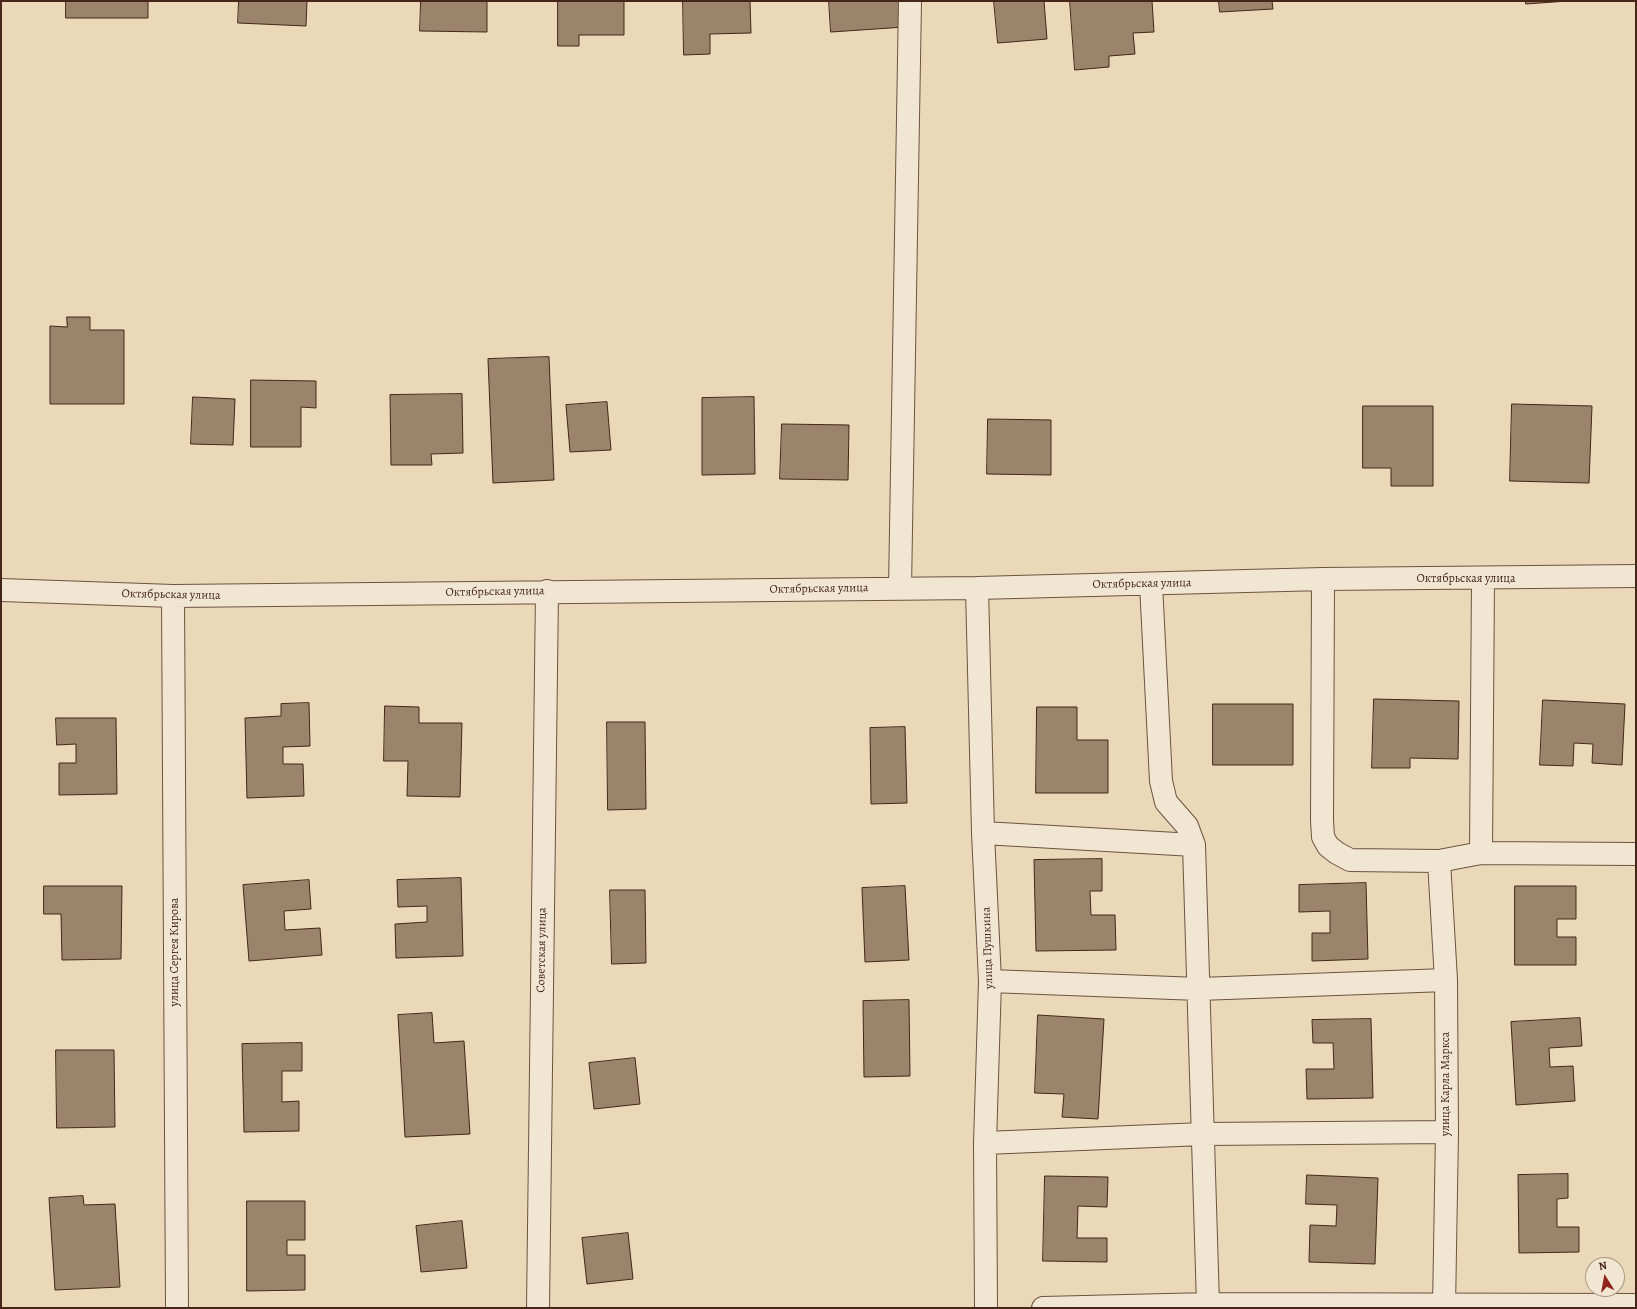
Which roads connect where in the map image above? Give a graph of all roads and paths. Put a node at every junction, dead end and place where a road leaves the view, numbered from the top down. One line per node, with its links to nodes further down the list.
1 (910, 1): 6 (street)
2 (1636, 576): 4 (street, Октябрьская улица)
3 (1323, 579): 4 (street, Октябрьская улица); 5 (street, Октябрьская улица); 15 (street)
4 (1483, 579): 13 (street)
5 (1151, 584): 7 (street, Октябрьская улица); 12 (street)
6 (900, 588): 7 (street, Октябрьская улица); 9 (street, Октябрьская улица)
7 (978, 588): 11 (street, улица Пушкина)
8 (1, 590): 10 (street, Октябрьская улица)
9 (547, 591): 10 (street, Октябрьская улица); 26 (street, Советская улица)
10 (172, 596): 25 (street, улица Сергея Кирова)
11 (983, 833): 12 (street); 17 (street, улица Пушкина)
12 (1194, 845): 18 (street)
13 (1481, 853): 14 (street); 15 (street)
14 (1636, 854)
15 (1439, 860): 16 (street, улица Карла Маркса)
16 (1446, 980): 18 (street); 19 (street, улица Карла Маркса)
17 (990, 981): 18 (street); 21 (street, улица Пушкина)
18 (1199, 989): 20 (street)
19 (1446, 1132): 20 (street); 24 (street, улица Карла Маркса)
20 (1203, 1134): 21 (street); 22 (street)
21 (985, 1143): 27 (street, улица Пушкина)
22 (1208, 1304): 24 (street); 28 (street)
23 (1636, 1305): 24 (street)
24 (1444, 1307)
25 (177, 1308)
26 (538, 1308)
27 (986, 1308)
28 (1043, 1308)

